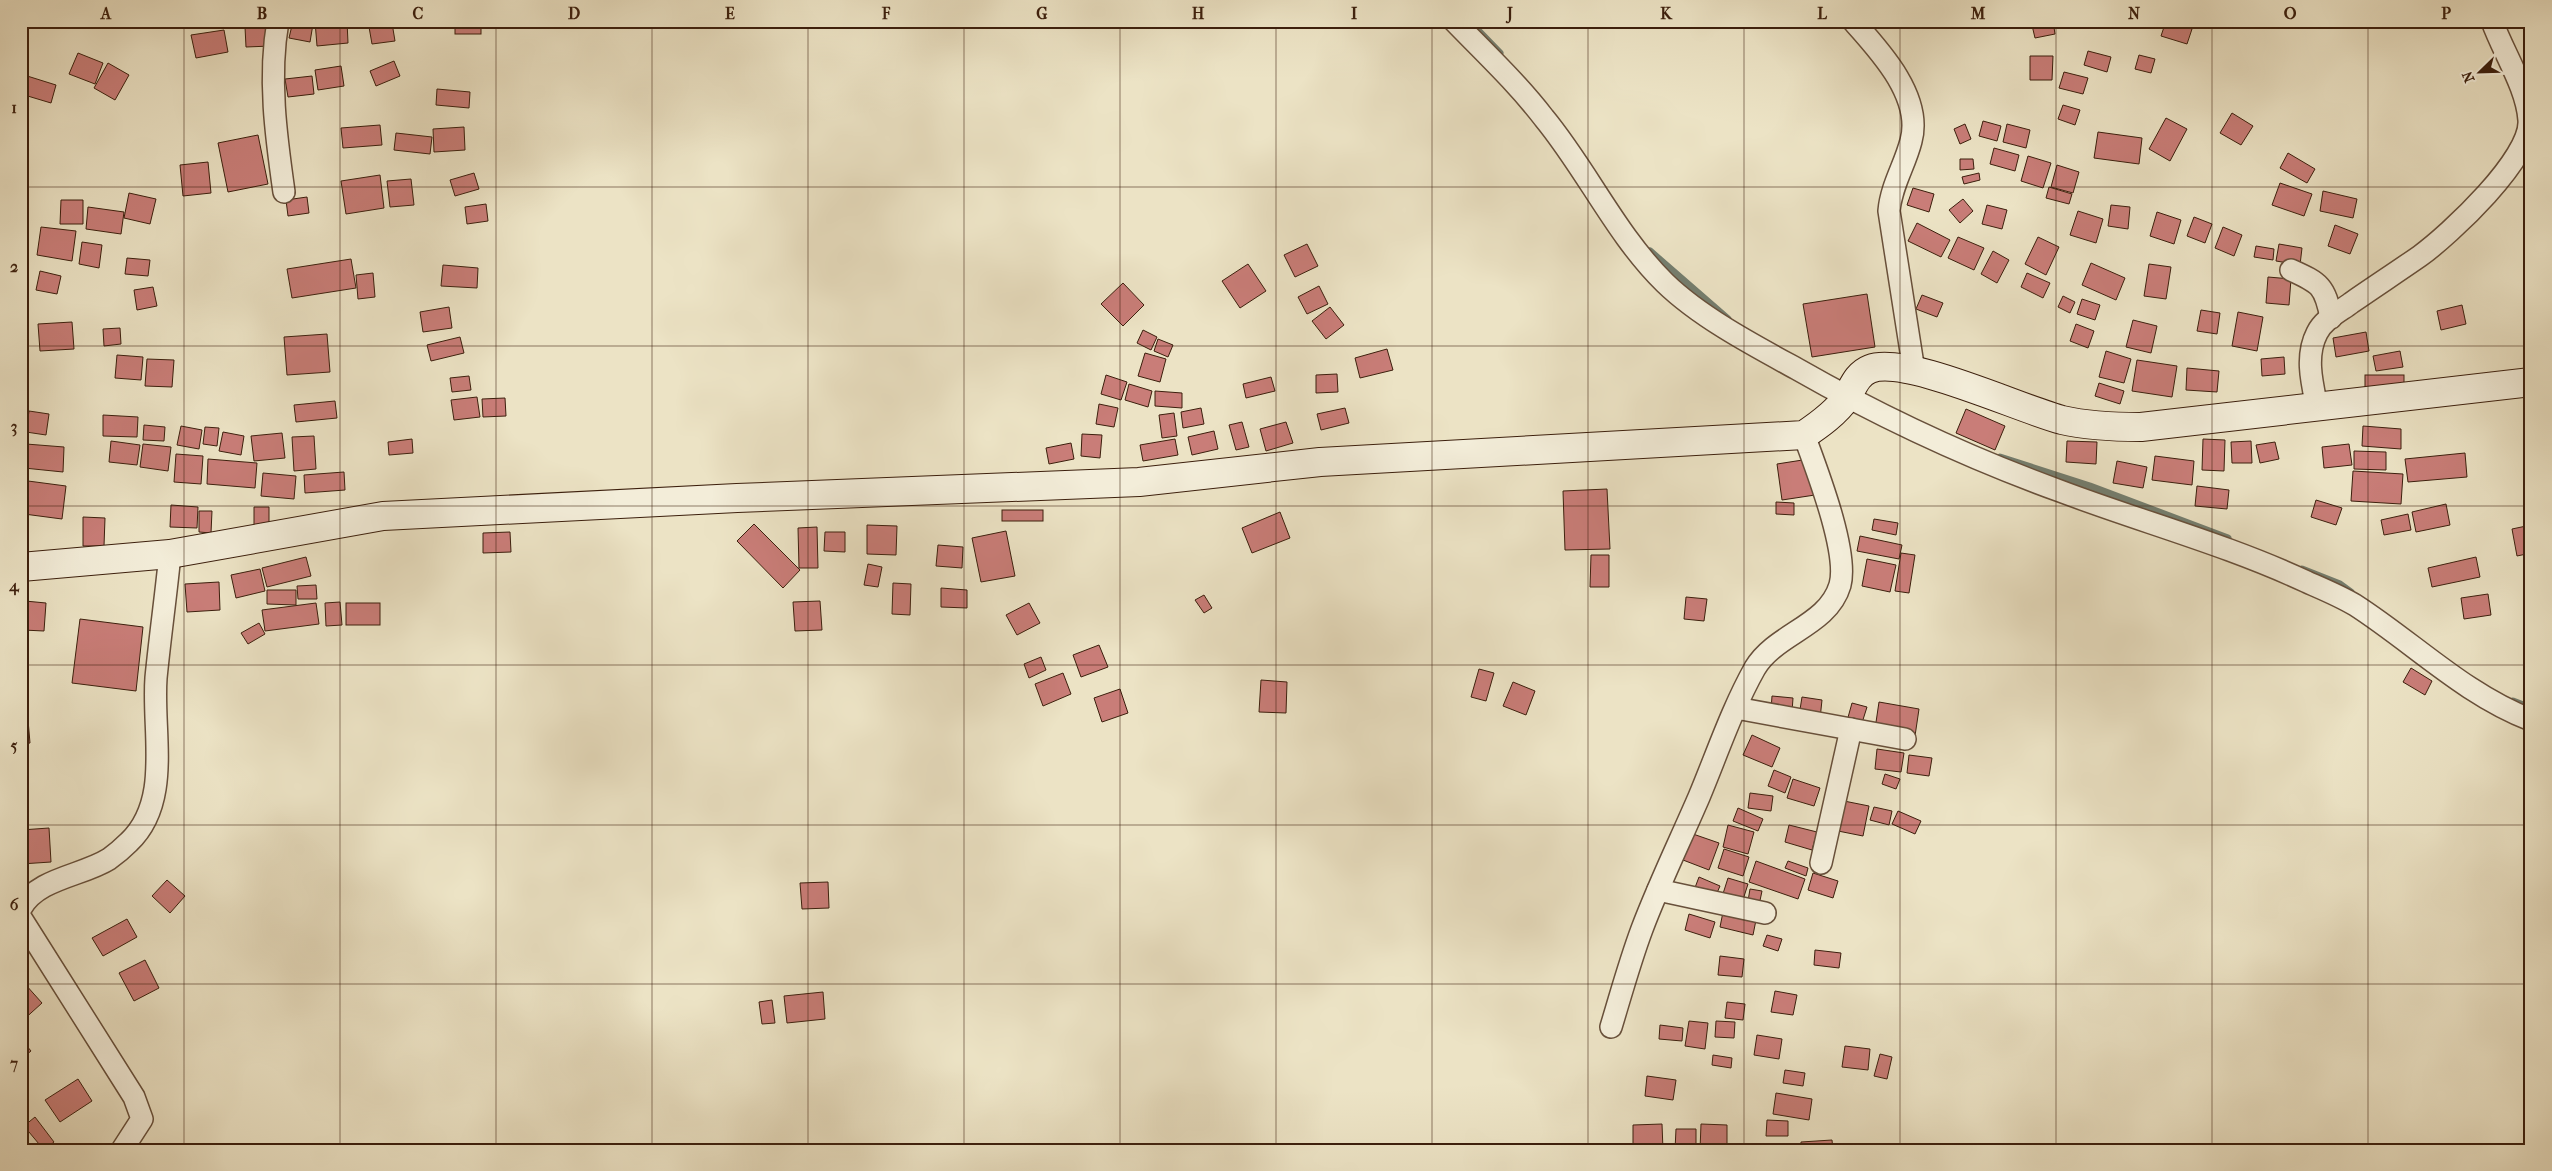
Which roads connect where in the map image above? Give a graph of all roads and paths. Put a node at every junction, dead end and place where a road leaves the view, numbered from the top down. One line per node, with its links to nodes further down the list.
1 (278, 21): 5 (street)
2 (1454, 21): 10 (street)
3 (1853, 21): 8 (street)
4 (2492, 21): 7 (street)
5 (284, 192)
6 (2291, 270): 7 (street)
7 (2331, 318): 11 (street)
8 (1914, 371): 10 (main road); 11 (main road)
9 (2531, 382): 11 (main road)
10 (1852, 388): 12 (main road); 16 (street)
11 (2317, 407)
12 (1804, 435): 13 (main road); 15 (street)
13 (170, 554): 14 (main road); 21 (street)
14 (21, 567)
15 (1736, 708): 17 (street); 20 (street)
16 (2531, 720)
17 (1851, 728): 18 (street); 19 (street)
18 (1905, 739)
19 (1821, 863)
20 (1658, 890): 22 (street); 24 (street)
21 (21, 908)
22 (1765, 913)
23 (21, 918): 25 (street)
24 (1611, 1026)
25 (122, 1150)

